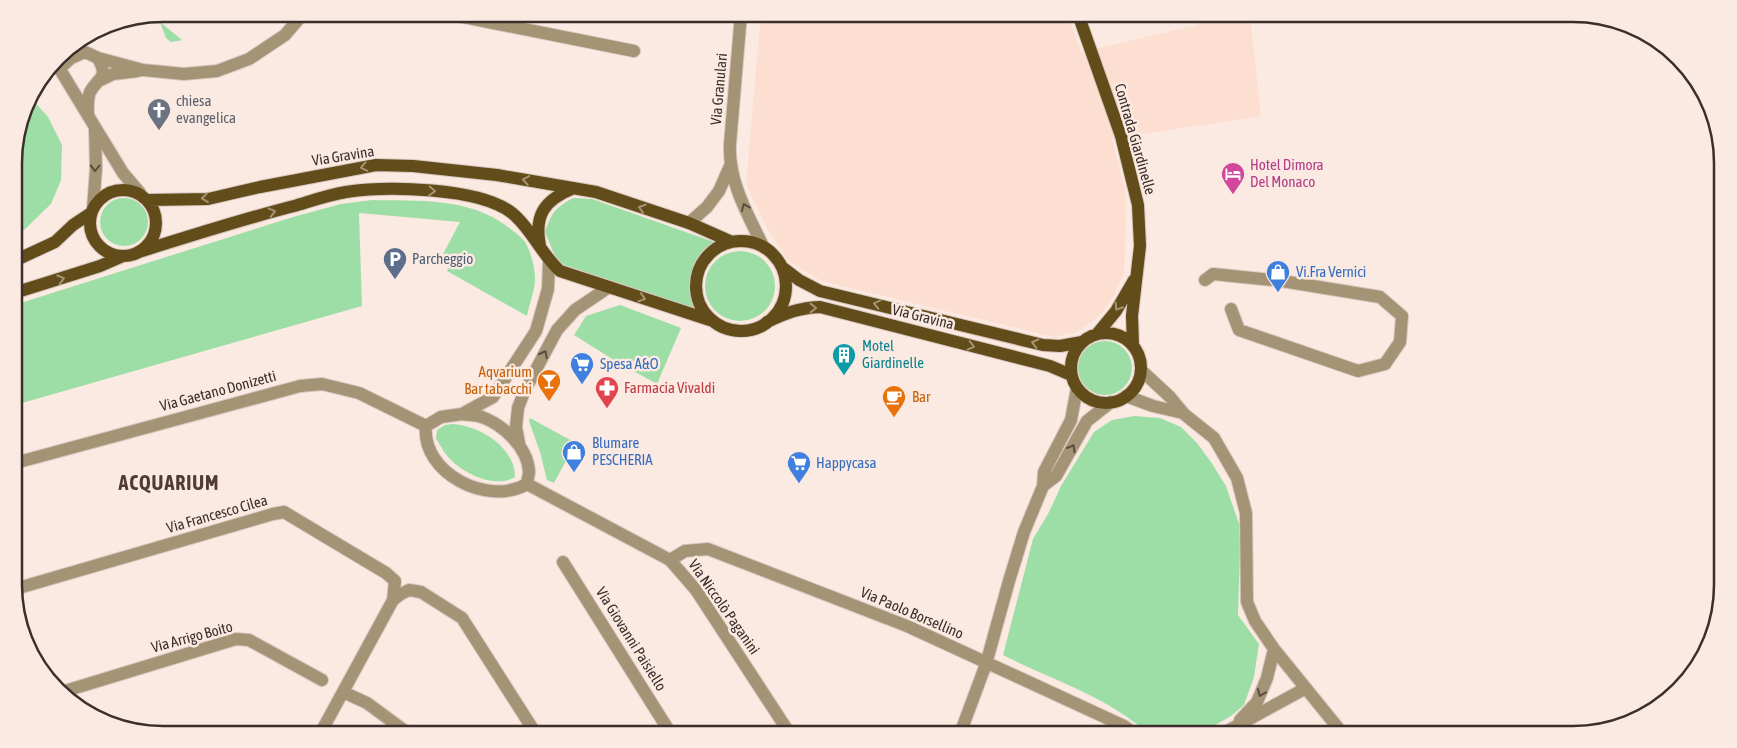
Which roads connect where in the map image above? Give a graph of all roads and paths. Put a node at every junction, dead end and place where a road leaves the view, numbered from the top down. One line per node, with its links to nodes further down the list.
1 (295, 23): 11 (street)
2 (494, 23): 6 (street)
3 (740, 23): 15 (street, Via Granulari)
4 (1081, 23): 28 (main road, Contrada Giardinelle)
5 (81, 50): 7 (street)
6 (634, 50)
7 (85, 52): 8 (street); 9 (street)
8 (98, 58): 11 (street); 12 (street)
9 (66, 61)
10 (59, 68): 13 (street)
11 (143, 70): 12 (street)
12 (101, 80): 13 (street)
13 (88, 116): 14 (street)
14 (95, 129): 17 (street); 18 (street, one-way to 18)
15 (730, 166): 19 (street); 21 (street, one-way to 15)
16 (574, 188): 17 (main road, Via Gravina, one-way to 17); 19 (main road, Via Gravina, one-way to 16); 22 (main road)
17 (144, 197): 18 (main road); 23 (main road)
18 (92, 211): 24 (main road); 25 (main road)
19 (689, 223): 20 (main road, Via Gravina)
20 (732, 242): 21 (main road); 33 (main road)
21 (763, 246): 27 (main road)
22 (540, 249): 23 (main road, one-way to 22); 26 (main road)
23 (142, 250): 24 (main road)
24 (123, 256): 31 (main road, one-way to 24)
25 (23, 257)
26 (549, 261): 30 (main road); 45 (street)
27 (782, 267): 34 (main road); 36 (main road, Via Gravina, one-way to 27)
28 (1136, 278): 35 (main road, Contrada Giardinelle, one-way to 35); 37 (main road, Contrada Giardinelle)
29 (1205, 280): 32 (street)
30 (609, 287): 33 (main road, one-way to 33); 48 (street, one-way to 30)
31 (23, 290)
32 (1231, 309)
33 (713, 321): 34 (main road)
34 (767, 322): 39 (main road, Via Gravina, one-way to 39)
35 (1097, 334): 36 (main road); 37 (main road)
36 (1082, 342): 39 (main road)
37 (1133, 345): 38 (main road)
38 (1141, 370): 41 (main road); 42 (street)
39 (1072, 375): 40 (main road)
40 (1077, 388): 43 (main road); 51 (street)
41 (1126, 396): 43 (main road); 44 (street)
42 (1170, 397): 44 (street); 46 (street)
43 (1111, 402): 51 (street, one-way to 43)
44 (1153, 406): 46 (street)
45 (462, 414): 47 (street); 48 (street)
46 (1184, 414): 56 (street)
47 (426, 426): 49 (street, Via Gaetano Donizetti); 50 (street)
48 (520, 448): 50 (street)
49 (23, 460)
50 (527, 484): 52 (street, Via Niccolò Paganini)
51 (1043, 486): 57 (street)
52 (670, 560): 57 (street, Via Paolo Borsellino); 71 (street, Via Niccolò Paganini)
53 (563, 562): 70 (street, Via Giovanni Paisiello)
54 (23, 586): 55 (street, Via Francesco Cilea)
55 (393, 600): 61 (street); 69 (street)
56 (1274, 649): 59 (street); 64 (street, one-way to 64)
57 (986, 664): 62 (street); 63 (street, Via Paolo Borsellino)
58 (322, 680): 60 (street, Via Arrigo Boito)
59 (1306, 688): 65 (street); 66 (street)
60 (70, 689)
61 (343, 692): 67 (street); 68 (street)
62 (963, 725)
63 (1122, 725)
64 (1233, 725)
65 (1238, 725)
66 (1336, 725)
67 (324, 726)
68 (398, 726)
69 (531, 726)
70 (666, 726)
71 (784, 726)

